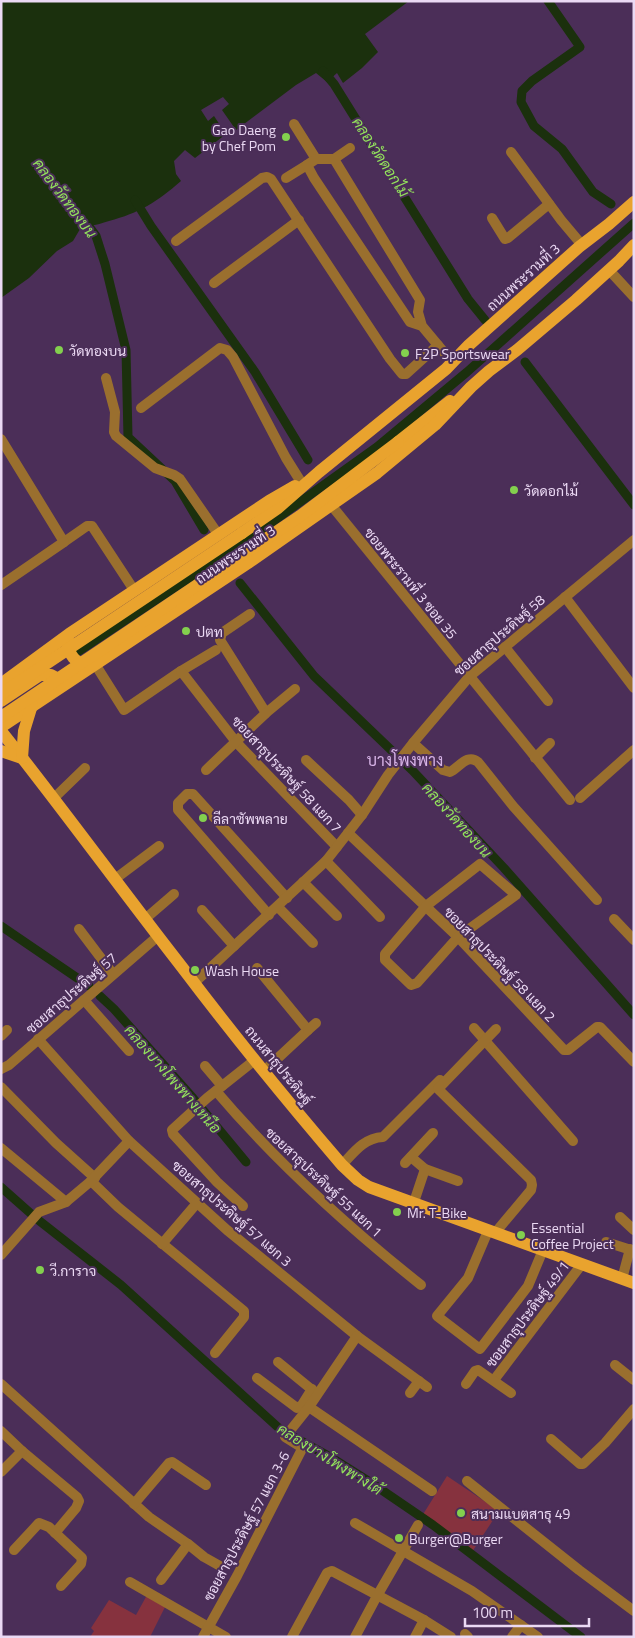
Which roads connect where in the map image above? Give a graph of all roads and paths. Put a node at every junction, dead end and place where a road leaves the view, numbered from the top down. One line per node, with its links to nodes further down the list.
1 (294, 124): 5 (street)
2 (350, 148): 4 (street)
3 (511, 152): 8 (street)
4 (334, 159): 5 (street); 17 (street)
5 (312, 162): 6 (street); 17 (street)
6 (286, 178)
7 (634, 202): 12 (main road, ถนนพระรามที่ 3)
8 (549, 204): 9 (street); 12 (street)
9 (492, 218)
10 (299, 220): 11 (street); 15 (street); 18 (street)
11 (176, 241)
12 (582, 245): 19 (main road, ถนนพระรามที่ 3)
13 (634, 245): 14 (main road, ถนนพระรามที่ 3)
14 (609, 270): 16 (street); 21 (main road, ถนนพระรามที่ 3)
15 (214, 284)
16 (634, 297)
17 (422, 326): 18 (street)
18 (438, 345): 19 (street)
19 (452, 362): 24 (main road, ถนนพระรามที่ 3)
20 (106, 378): 27 (street)
21 (471, 387): 26 (main road, ถนนพระรามที่ 3); 48 (main road, ถนนพระรามที่ 3, bridge)
22 (141, 408): 25 (street)
23 (1, 439): 29 (street)
24 (318, 472): 25 (main road, ถนนพระรามที่ 3); 41 (main road, ถนนพระรามที่ 3, bridge)
25 (301, 482): 27 (main road, ถนนพระรามที่ 3)
26 (332, 506): 37 (main road, ถนนพระรามที่ 3); 39 (street, ซอยพระรามที่ 3 ซอย 35)
27 (218, 534): 31 (main road, ถนนพระรามที่ 3)
28 (634, 540): 32 (street, ซอยสาธุประดิษฐ์ 58)
29 (64, 542): 30 (street); 31 (street)
30 (1, 585)
31 (134, 590): 34 (main road, ถนนพระรามที่ 3)
32 (565, 597): 35 (street, ซอยสาธุประดิษฐ์ 58); 42 (street)
33 (250, 614): 47 (street)
34 (69, 634): 37 (main road); 41 (main road, ถนนพระรามที่ 3)
35 (506, 648): 39 (street, ซอยสาธุประดิษฐ์ 58); 45 (street)
36 (216, 650): 38 (street)
37 (94, 665): 38 (street); 40 (main road, ถนนพระรามที่ 3)
38 (181, 671): 51 (street, ซอยสาธุประดิษฐ์ 58 แยก 7)
39 (469, 677): 52 (street, ซอยสาธุประดิษฐ์ 58); 57 (street, ซอยพระรามที่ 3 ซอย 35)
40 (66, 683): 44 (main road); 46 (main road, ถนนพระรามที่ 3)
41 (1, 686)
42 (634, 688)
43 (296, 689): 47 (street)
44 (1, 701)
45 (548, 702)
46 (32, 705): 49 (main road, ถนนพระรามที่ 3); 56 (main road)
47 (266, 713): 51 (street)
48 (1, 717)
49 (1, 727)
50 (1, 731): 56 (main road, ถนนสาธุประดิษฐ์)
51 (236, 742): 60 (street); 65 (street, ซอยสาธุประดิษฐ์ 58 แยก 7)
52 (413, 743): 62 (street, ซอยสาธุประดิษฐ์ 58); 71 (street)
53 (550, 743): 57 (street)
54 (634, 750): 57 (street, ซอยพระรามที่ 3 ซอย 35)
55 (1, 751): 56 (main road)
56 (22, 758): 61 (main road, ถนนสาธุประดิษฐ์)
57 (535, 758)
58 (306, 760): 62 (street)
59 (85, 768): 61 (street)
60 (206, 770)
61 (54, 798): 67 (main road, ถนนสาธุประดิษฐ์)
62 (362, 815): 63 (street, ซอยสาธุประดิษฐ์ 58)
63 (348, 833): 65 (street, ซอยสาธุประดิษฐ์ 58); 73 (street, ซอยสาธุประดิษฐ์ 58 แยก 2)
64 (159, 846): 67 (street)
65 (337, 847): 66 (street, ซอยสาธุประดิษฐ์ 58)
66 (326, 861): 68 (street, ซอยสาธุประดิษฐ์ 58); 77 (street)
67 (115, 878): 78 (main road, ถนนสาธุประดิษฐ์)
68 (303, 882): 70 (street, ซอยสาธุประดิษฐ์ 58); 76 (street)
69 (174, 894): 78 (street)
70 (287, 898): 72 (street, ซอยสาธุประดิษฐ์ 58); 75 (street)
71 (597, 900)
72 (278, 906): 75 (street, ซอยสาธุประดิษฐ์ 58); 84 (street)
73 (426, 906): 82 (street, ซอยสาธุประดิษฐ์ 58 แยก 2); 82 (street); 82 (street)
74 (202, 910): 85 (street)
75 (269, 915): 85 (street, ซอยสาธุประดิษฐ์ 58)
76 (337, 916)
77 (380, 917)
78 (145, 919): 81 (main road, ถนนสาธุประดิษฐ์)
79 (614, 919): 83 (street)
80 (78, 929): 87 (street)
81 (158, 936): 87 (street, ซอยสาธุประดิษฐ์ 57); 88 (main road, ถนนสาธุประดิษฐ์)
82 (458, 937): 99 (street, ซอยสาธุประดิษฐ์ 58 แยก 2)
83 (634, 940)
84 (313, 942)
85 (234, 946): 88 (street, ซอยสาธุประดิษฐ์ 58)
86 (257, 968): 93 (street)
87 (113, 974): 89 (street, ซอยสาธุประดิษฐ์ 57)
88 (194, 983): 97 (main road, ถนนสาธุประดิษฐ์)
89 (84, 1000): 94 (street, ซอยสาธุประดิษฐ์ 57); 96 (street)
90 (316, 1023): 93 (street)
91 (474, 1028): 95 (street)
92 (496, 1029): 95 (street)
93 (308, 1030): 102 (street)
94 (38, 1039): 101 (street, ซอยสาธุประดิษฐ์ 57); 106 (street, ซอยสาธุประดิษฐ์ 57 แยก 3)
95 (485, 1040): 107 (street); 119 (street)
96 (128, 1051)
97 (255, 1060): 102 (main road, ถนนสาธุประดิษฐ์); 104 (street)
98 (458, 1061): 109 (street)
99 (634, 1062)
100 (205, 1066): 104 (street, ซอยสาธุประดิษฐ์ 55 แยก 1)
101 (1, 1069)
102 (264, 1071): 109 (main road, ถนนสาธุประดิษฐ์)
103 (1, 1087): 111 (street)
104 (219, 1088): 116 (street); 127 (street, ซอยสาธุประดิษฐ์ 55 แยก 1)
105 (433, 1133): 110 (street)
106 (130, 1141): 111 (street); 114 (street, ซอยสาธุประดิษฐ์ 57 แยก 3)
107 (573, 1141)
108 (1, 1148): 113 (street)
109 (342, 1165): 115 (main road, ถนนสาธุประดิษฐ์)
110 (425, 1169): 112 (street); 115 (street)
111 (93, 1179): 113 (street); 121 (street)
112 (458, 1181)
113 (66, 1202): 124 (street)
114 (198, 1203): 121 (street); 128 (street, ซอยสาธุประดิษฐ์ 57 แยก 3)
115 (413, 1205): 119 (main road, ถนนสาธุประดิษฐ์)
116 (243, 1206)
117 (620, 1217): 118 (street)
118 (634, 1230)
119 (492, 1232): 122 (main road, ถนนสาธุประดิษฐ์); 122 (street)
120 (606, 1242): 123 (street)
121 (162, 1244): 129 (street)
122 (542, 1250): 125 (main road, ถนนสาธุประดิษฐ์)
123 (632, 1250): 126 (street)
124 (1, 1255)
125 (582, 1264): 126 (main road, ถนนสาธุประดิษฐ์); 133 (street, ซอยสาธุประดิษฐ์ 49/1)
126 (628, 1281)
127 (421, 1285)
128 (357, 1336): 137 (street, ซอยสาธุประดิษฐ์ 57 แยก 3-6); 138 (street, ซอยสาธุประดิษฐ์ 57 แยก 3)
129 (215, 1354)
130 (278, 1362): 137 (street)
131 (614, 1365): 134 (street)
132 (257, 1378): 137 (street)
133 (494, 1380): 136 (street); 139 (street)
134 (634, 1380)
135 (1, 1384): 149 (street)
136 (466, 1384)
137 (315, 1392): 140 (street, ซอยสาธุประดิษฐ์ 57 แยก 3-6)
138 (410, 1393)
139 (512, 1393)
140 (309, 1407): 148 (street); 164 (street, ซอยสาธุประดิษฐ์ 57 แยก 3-6)
141 (634, 1409): 143 (street)
142 (1, 1431): 144 (street)
143 (551, 1439)
144 (22, 1451): 145 (street); 152 (street)
145 (1, 1472)
146 (466, 1481): 161 (street)
147 (206, 1485): 149 (street)
148 (432, 1491)
149 (134, 1504): 153 (street)
150 (355, 1523): 155 (street)
151 (418, 1525): 155 (street)
152 (55, 1532): 154 (street); 159 (street)
153 (188, 1544): 156 (street); 157 (street)
154 (14, 1550)
155 (402, 1550): 160 (street); 163 (street)
156 (220, 1566)
157 (161, 1580)
158 (130, 1582): 164 (street)
159 (61, 1586)
160 (377, 1596): 162 (street); 166 (street); 167 (street)
161 (634, 1610)
162 (424, 1620): 168 (street); 169 (street)
163 (521, 1625): 170 (street); 171 (street)
164 (206, 1632): 165 (street)
165 (226, 1637)
166 (292, 1637)
167 (355, 1637)
168 (414, 1637)
169 (451, 1637)
170 (512, 1637)
171 (538, 1637)

